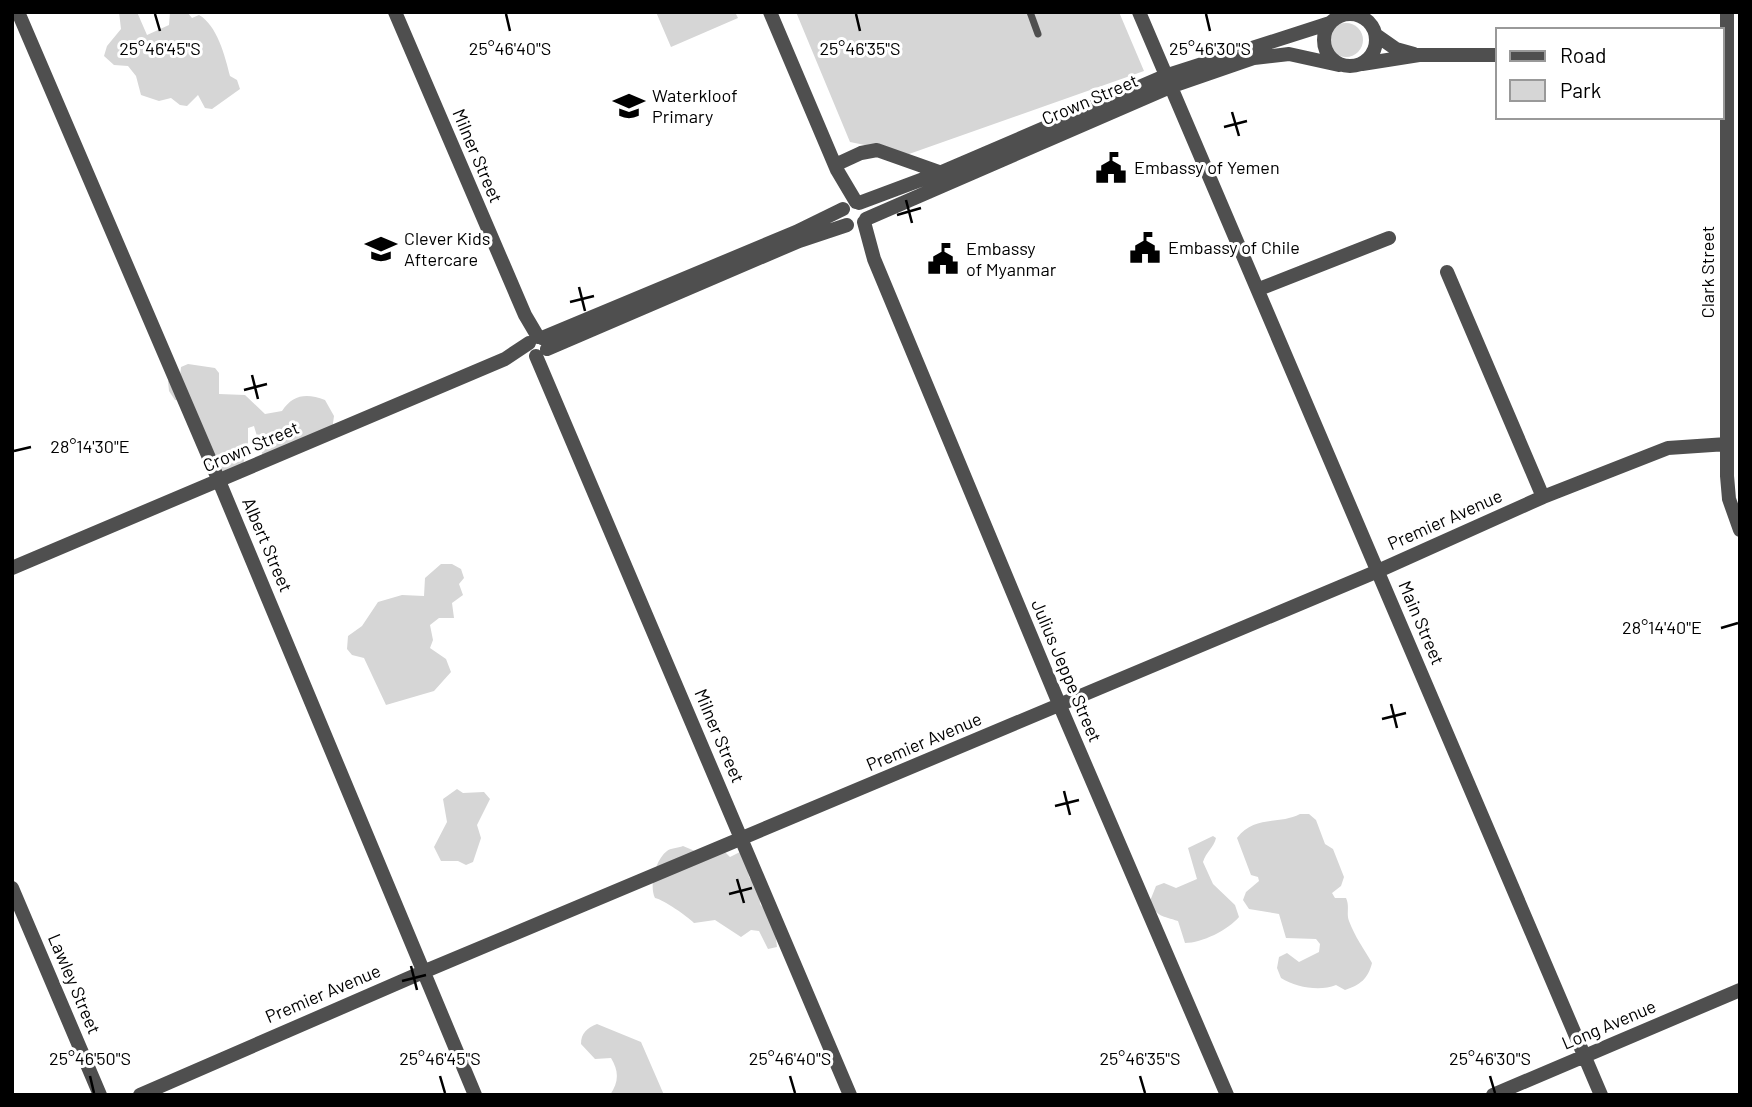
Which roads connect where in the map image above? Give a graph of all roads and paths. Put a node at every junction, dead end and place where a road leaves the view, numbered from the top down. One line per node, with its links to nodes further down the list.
1 (18, 12): 29 (street, Albert Street)
2 (395, 12): 26 (street, Milner Street)
3 (770, 12): 17 (street)
4 (1030, 12): 10 (lane)
5 (1139, 12): 16 (street, Main Street)
6 (1368, 12): 9 (street)
7 (1727, 12): 11 (street, Clark Street)
8 (1335, 18): 9 (street); 15 (street); 16 (street, Crown Street)
9 (1375, 33): 12 (street); 14 (street)
10 (1038, 34)
11 (1729, 54): 27 (street, Clark Street)
12 (1419, 55): 13 (street); 14 (street)
13 (1496, 55)
14 (1362, 64): 15 (street)
15 (1339, 65): 16 (street, Crown Street)
16 (1167, 82): 18 (street, Crown Street); 25 (street, Main Street)
17 (836, 167): 18 (street); 20 (street)
18 (944, 177): 19 (street, Crown Street)
19 (909, 191): 20 (street, Crown Street); 21 (street, Crown Street)
20 (851, 205): 21 (street); 21 (street); 22 (street, Crown Street)
21 (858, 223): 22 (street, Crown Street); 34 (street, Julius Jeppe Street)
22 (798, 236): 26 (street, Crown Street)
23 (1389, 238): 25 (street)
24 (1447, 272): 30 (street)
25 (1259, 289): 33 (street, Main Street)
26 (538, 347): 29 (street, Crown Street); 35 (street, Milner Street)
27 (1733, 351): 28 (street, Clark Street)
28 (1727, 444): 30 (street, Premier Avenue); 31 (street, Clark Street)
29 (219, 481): 32 (street, Crown Street); 37 (street, Albert Street)
30 (1544, 497): 33 (street, Premier Avenue)
31 (1740, 530)
32 (12, 568)
33 (1378, 571): 34 (street, Premier Avenue); 39 (street, Main Street)
34 (1059, 706): 35 (street, Premier Avenue); 44 (street, Julius Jeppe Street)
35 (742, 840): 37 (street, Premier Avenue); 43 (street, Milner Street)
36 (12, 888): 40 (street, Lawley Street)
37 (423, 972): 41 (street, Premier Avenue); 42 (street, Albert Street)
38 (1740, 990): 39 (street, Long Avenue)
39 (1585, 1056): 45 (street, Long Avenue); 46 (street, Main Street)
40 (100, 1095)
41 (139, 1095)
42 (475, 1095)
43 (850, 1095)
44 (1227, 1095)
45 (1493, 1095)
46 (1601, 1095)

